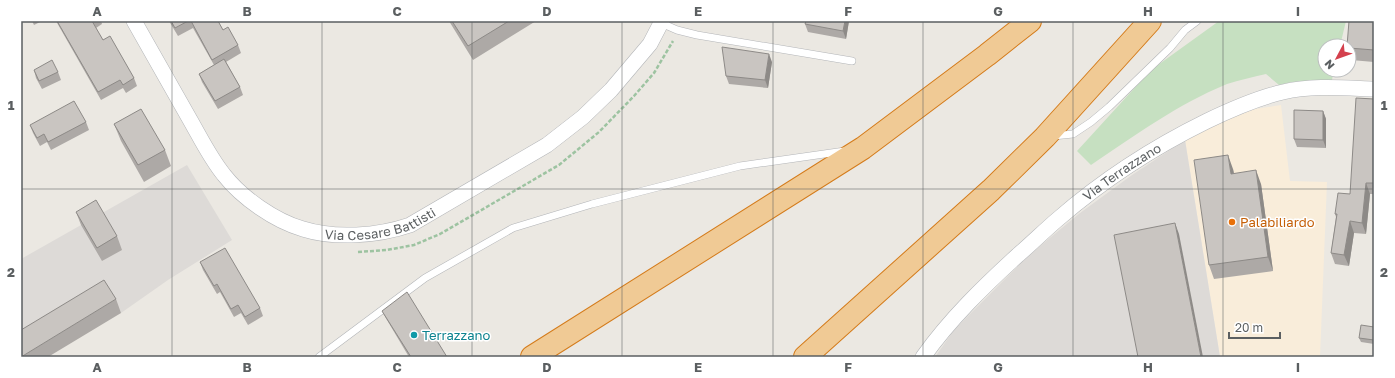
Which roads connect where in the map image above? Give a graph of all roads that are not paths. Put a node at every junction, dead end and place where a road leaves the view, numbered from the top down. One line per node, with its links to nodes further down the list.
1 (134, 21): 5 (street, Via Cesare Battisti)
2 (1030, 21): 9 (highway)
3 (1150, 21): 8 (highway)
4 (1197, 21): 8 (lane)
5 (662, 22): 6 (lane)
6 (852, 61)
7 (1374, 89): 13 (street, Via Terrazzano)
8 (1045, 137): 12 (highway)
9 (863, 148): 10 (lane); 11 (highway)
10 (319, 357)
11 (532, 357)
12 (805, 357)
13 (924, 357)

